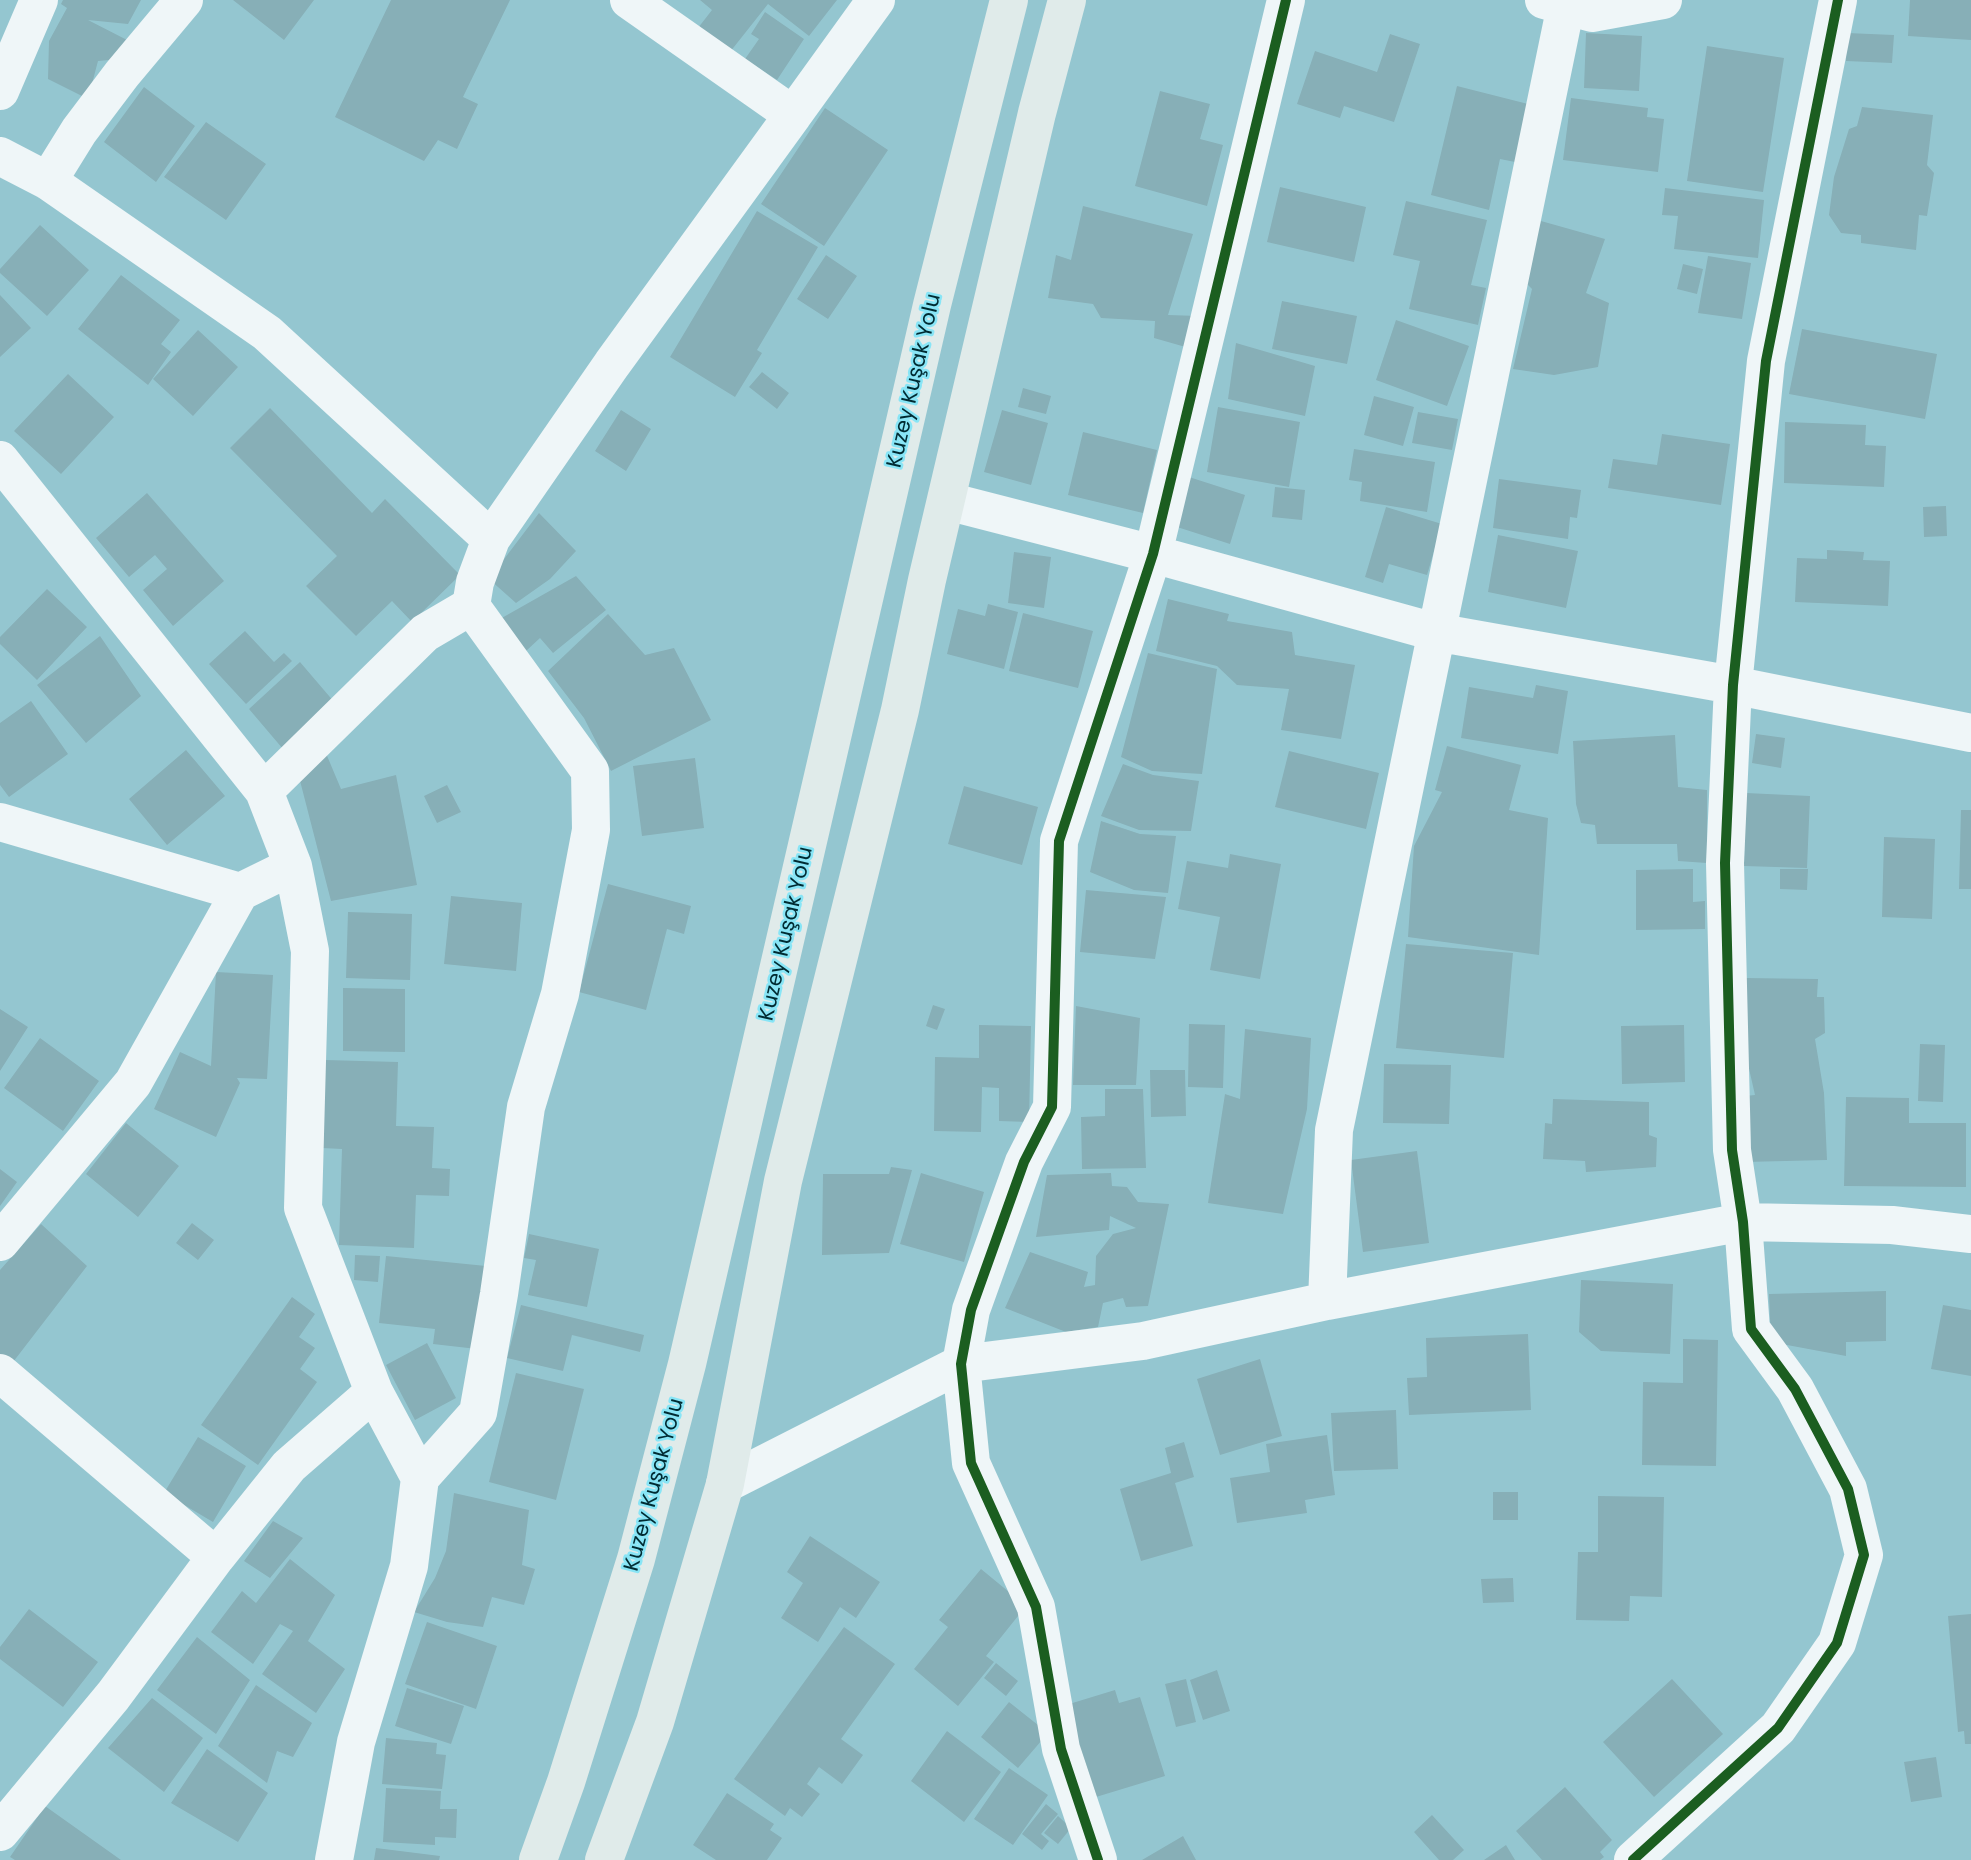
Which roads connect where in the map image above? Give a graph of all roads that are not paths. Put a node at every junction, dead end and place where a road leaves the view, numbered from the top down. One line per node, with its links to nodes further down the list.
1 (39, 0): 11 (street)
2 (184, 0): 14 (street)
3 (629, 0): 12 (street)
4 (876, 0): 12 (street)
5 (1009, 0): 39 (main road, Kuzey Kuşak Yolu)
6 (1067, 0): 16 (main road)
7 (1286, 0): 18 (street)
8 (1663, 0): 10 (street)
9 (1838, 0): 21 (street)
10 (1573, 4): 20 (street)
11 (0, 91)
12 (793, 115): 17 (street)
13 (0, 156): 14 (street)
14 (48, 181): 17 (street)
15 (0, 460): 23 (street)
16 (947, 501): 18 (street); 35 (main road)
17 (491, 539): 19 (street)
18 (1153, 554): 20 (street); 31 (street)
19 (471, 606): 23 (street); 34 (street)
20 (1435, 632): 21 (street); 30 (street)
21 (1733, 685): 22 (street); 27 (street)
22 (1971, 733)
23 (264, 791): 25 (street)
24 (0, 822): 26 (street)
25 (293, 866): 26 (street); 33 (street)
26 (240, 892): 29 (street)
27 (1743, 1222): 28 (street); 30 (street); 42 (street)
28 (1971, 1234)
29 (0, 1242)
30 (1327, 1301): 31 (street)
31 (961, 1364): 35 (street); 41 (street)
32 (0, 1373): 36 (street)
33 (374, 1392): 34 (street); 36 (street)
34 (421, 1478): 38 (street)
35 (725, 1484): 40 (main road)
36 (216, 1557): 37 (street)
37 (0, 1832)
38 (334, 1860)
39 (538, 1860)
40 (604, 1860)
41 (1098, 1860)
42 (1633, 1860)

